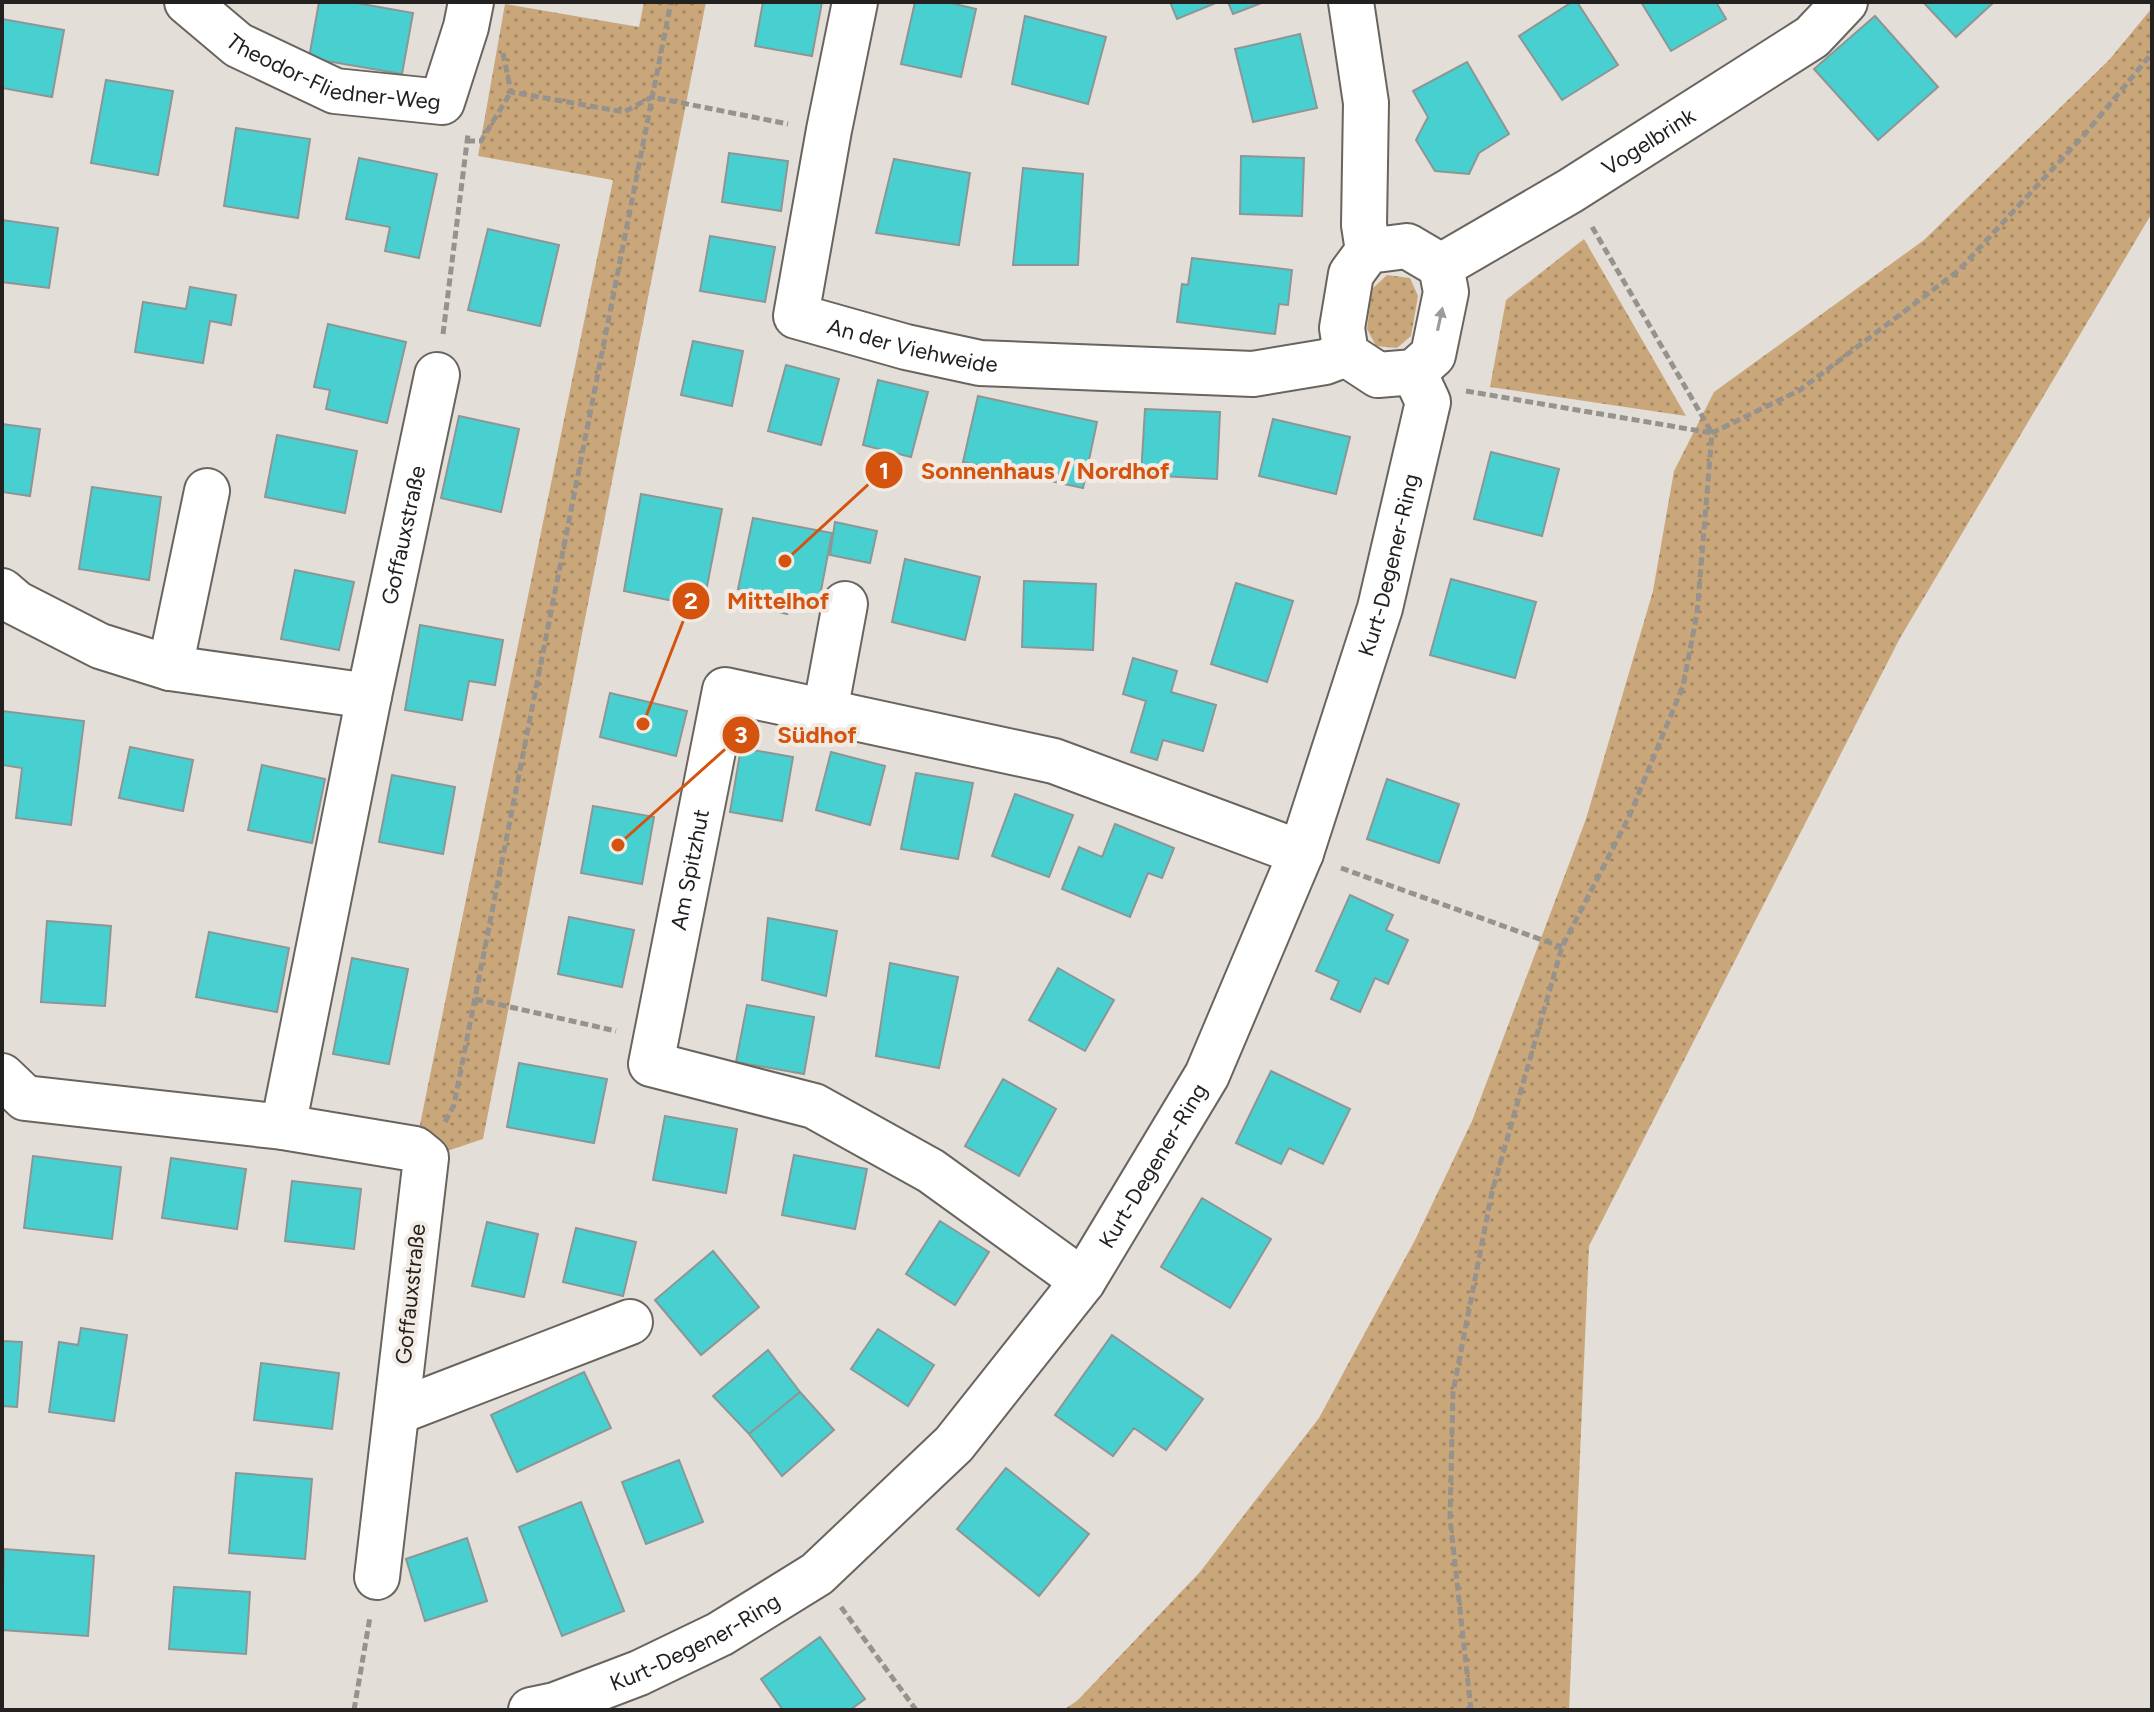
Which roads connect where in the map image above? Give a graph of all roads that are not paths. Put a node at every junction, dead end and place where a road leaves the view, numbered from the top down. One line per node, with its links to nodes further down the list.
1 (187, 2): 5 (street, Theodor-Fliedner-Weg)
2 (855, 2): 8 (street, An der Viehweide)
3 (1351, 2): 6 (street)
4 (1845, 2): 7 (street, Vogelbrink)
5 (469, 14)
6 (1368, 251): 7 (street); 8 (street)
7 (1441, 266): 10 (street, Kurt-Degener-Ring, one-way to 7)
8 (1346, 354): 10 (street)
9 (437, 375): 15 (street, Goffauxstraße)
10 (1421, 387): 17 (street, Kurt-Degener-Ring)
11 (207, 491): 14 (street)
12 (2, 591): 14 (street)
13 (845, 604): 16 (street)
14 (170, 668): 15 (street)
15 (369, 696): 19 (street, Goffauxstraße)
16 (825, 712): 17 (street, Am Spitzhut); 20 (street, Am Spitzhut)
17 (1301, 853): 20 (street, Kurt-Degener-Ring)
18 (2, 1076): 19 (street)
19 (283, 1127): 22 (street, Goffauxstraße)
20 (1083, 1281): 24 (street, Kurt-Degener-Ring)
21 (630, 1322): 22 (street)
22 (397, 1412): 23 (street, Goffauxstraße)
23 (377, 1577)
24 (531, 1710)

